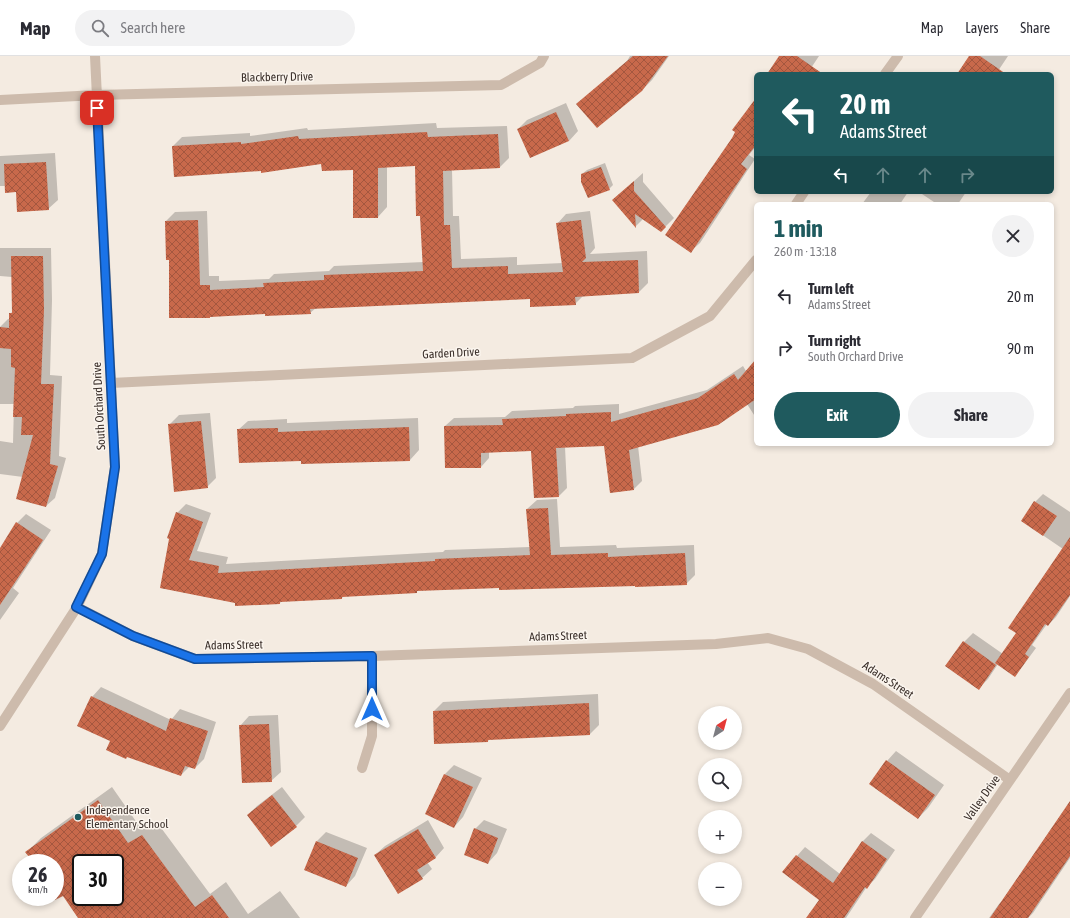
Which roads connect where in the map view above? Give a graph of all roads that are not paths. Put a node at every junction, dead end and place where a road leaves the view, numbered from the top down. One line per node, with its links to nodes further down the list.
1 (95, 56): 5 (street, South Orchard Drive)
2 (544, 56): 5 (street, Blackberry Drive)
3 (898, 56): 4 (street)
4 (886, 72)
5 (97, 95): 6 (street, Blackberry Drive); 8 (street, South Orchard Drive)
6 (0, 100)
7 (754, 262): 8 (street, Garden Drive)
8 (111, 383): 9 (street, South Orchard Drive)
9 (76, 607): 10 (street, Adams Street); 12 (street, South Orchard Drive)
10 (372, 656): 13 (street); 14 (street, Adams Street)
11 (1070, 693): 14 (street, Valley Drive)
12 (0, 726)
13 (362, 768)
14 (1010, 780): 15 (street, Valley Drive)
15 (914, 918)

